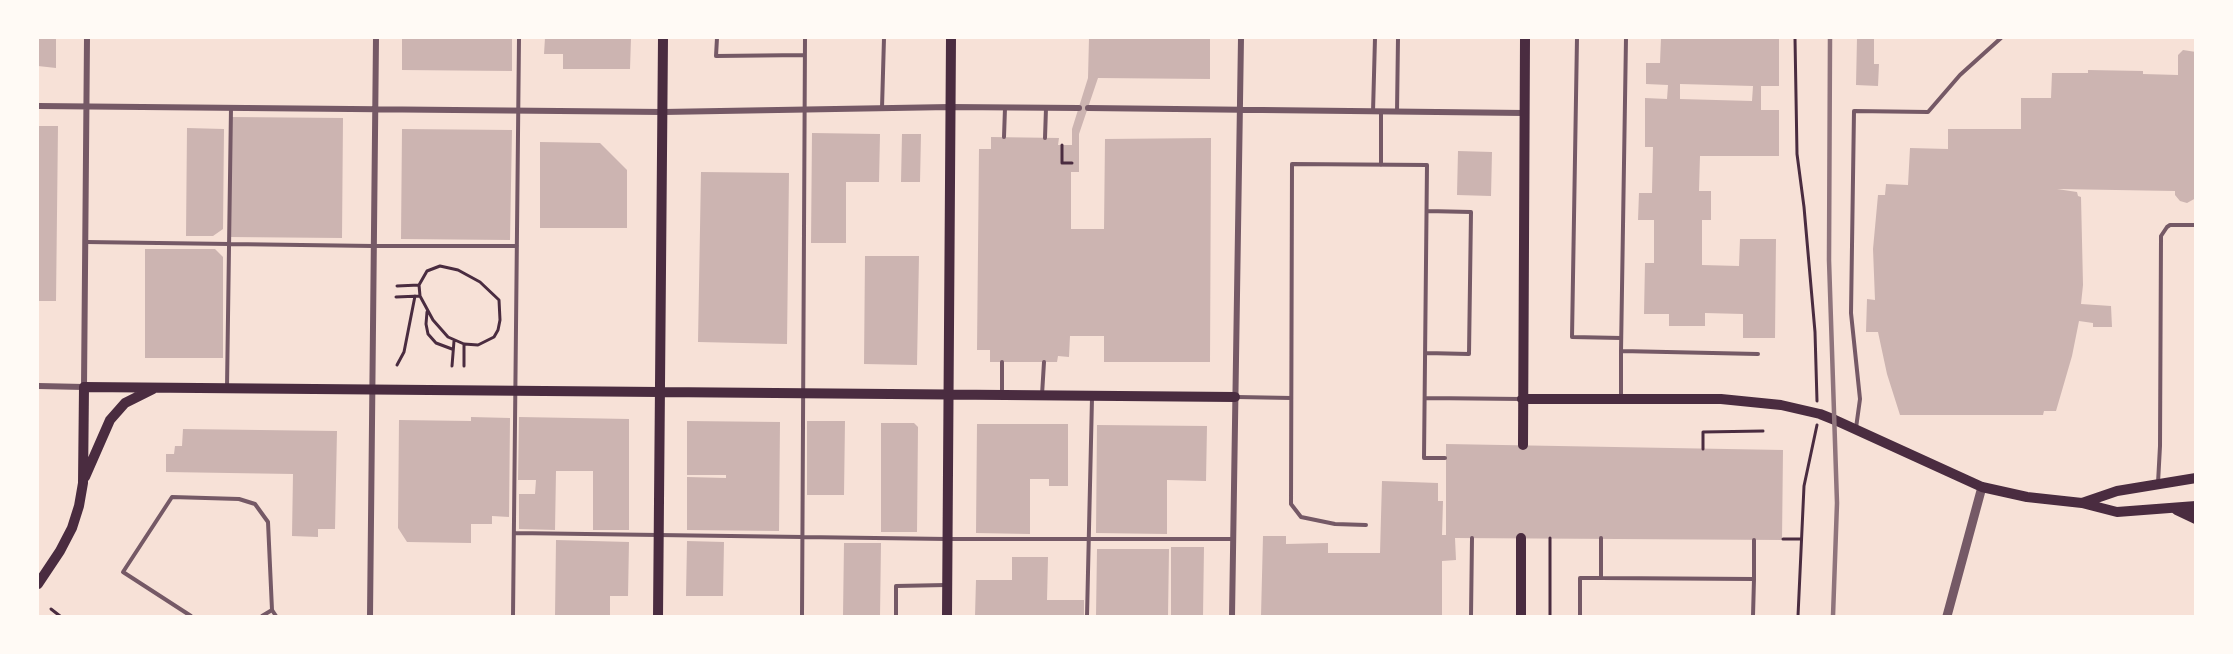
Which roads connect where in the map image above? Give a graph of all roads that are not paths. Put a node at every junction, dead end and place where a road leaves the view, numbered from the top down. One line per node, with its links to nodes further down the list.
1 (87, 38): 18 (street)
2 (375, 38): 26 (street)
3 (519, 38): 29 (lane)
4 (663, 38): 30 (main road)
5 (717, 38): 16 (lane)
6 (805, 38): 16 (lane)
7 (884, 38): 21 (lane)
8 (951, 38): 19 (main road)
9 (1241, 38): 28 (street)
10 (1375, 38): 31 (lane)
11 (1398, 38): 33 (lane)
12 (1525, 38): 34 (main road)
13 (1577, 38): 44 (lane)
14 (1626, 38): 44 (lane)
15 (2001, 38): 67 (lane)
16 (805, 55): 27 (lane)
17 (38, 106): 18 (street)
18 (86, 106): 20 (street); 40 (street)
19 (951, 107): 21 (street); 22 (street); 58 (main road)
20 (231, 108): 26 (street); 41 (lane)
21 (882, 108): 27 (street)
22 (1005, 108): 23 (street); 35 (lane)
23 (1046, 108): 24 (street); 36 (lane)
24 (1079, 108)
25 (1088, 108): 28 (street)
26 (375, 109): 29 (street); 42 (street)
27 (804, 109): 30 (street); 57 (lane)
28 (1240, 109): 31 (street); 62 (street)
29 (519, 110): 30 (street); 43 (lane)
30 (663, 111): 56 (main road)
31 (1373, 112): 32 (street)
32 (1382, 112): 33 (street); 37 (lane)
33 (1397, 113): 34 (street)
34 (1524, 113): 65 (main road)
35 (1004, 137)
36 (1045, 138)
37 (1381, 165): 38 (lane); 63 (lane)
38 (1427, 211): 46 (lane); 46 (lane)
39 (2196, 225): 72 (lane)
40 (85, 242): 41 (lane); 51 (street)
41 (230, 243): 42 (lane); 53 (lane)
42 (373, 246): 43 (lane); 54 (street)
43 (517, 246): 55 (lane)
44 (1621, 338): 45 (lane)
45 (1621, 351): 47 (lane); 66 (lane)
46 (1426, 353): 64 (lane)
47 (1758, 354)
48 (1002, 362): 59 (lane)
49 (1044, 362): 60 (lane)
50 (38, 386): 51 (street)
51 (84, 387): 52 (main road); 71 (main road)
52 (155, 387): 53 (main road); 71 (main road)
53 (227, 388): 54 (main road)
54 (372, 389): 55 (main road); 97 (street)
55 (515, 391): 56 (main road); 79 (lane)
56 (661, 391): 57 (main road); 80 (main road)
57 (803, 393): 58 (main road); 81 (lane)
58 (948, 394): 59 (main road); 82 (main road)
59 (1002, 395): 60 (main road)
60 (1042, 396): 61 (main road)
61 (1092, 396): 62 (main road); 86 (lane)
62 (1235, 397): 63 (lane); 87 (street)
63 (1291, 398): 78 (lane)
64 (1425, 398): 65 (lane); 69 (lane)
65 (1522, 399): 66 (main road); 68 (main road)
66 (1621, 399): 67 (main road)
67 (1856, 429): 73 (main road)
68 (1522, 445)
69 (1445, 458)
70 (2196, 478): 72 (main road)
71 (83, 483): 91 (main road)
72 (2158, 485): 74 (main road)
73 (1982, 487): 74 (main road); 109 (street)
74 (2082, 503): 76 (main road)
75 (2196, 506): 76 (main road)
76 (2176, 509): 77 (main road)
77 (2196, 518)
78 (1366, 525)
79 (514, 533): 80 (lane); 98 (lane)
80 (659, 536): 81 (lane); 99 (main road)
81 (802, 537): 82 (lane); 100 (lane)
82 (947, 538): 86 (lane); 92 (main road)
83 (1472, 538): 105 (lane)
84 (1521, 538): 106 (main road)
85 (1601, 538): 89 (lane)
86 (1088, 539): 87 (lane); 103 (lane)
87 (1233, 539): 104 (street)
88 (1754, 540): 90 (lane)
89 (1600, 578): 90 (lane); 107 (lane)
90 (1754, 579): 108 (lane)
91 (38, 584)
92 (947, 585): 101 (lane); 102 (main road)
93 (272, 610): 94 (lane); 95 (lane); 96 (lane)
94 (191, 616)
95 (262, 616)
96 (276, 616)
97 (370, 616)
98 (513, 616)
99 (658, 616)
100 (802, 616)
101 (896, 616)
102 (947, 616)
103 (1087, 616)
104 (1232, 616)
105 (1471, 616)
106 (1521, 616)
107 (1580, 616)
108 (1753, 616)
109 (1947, 616)

